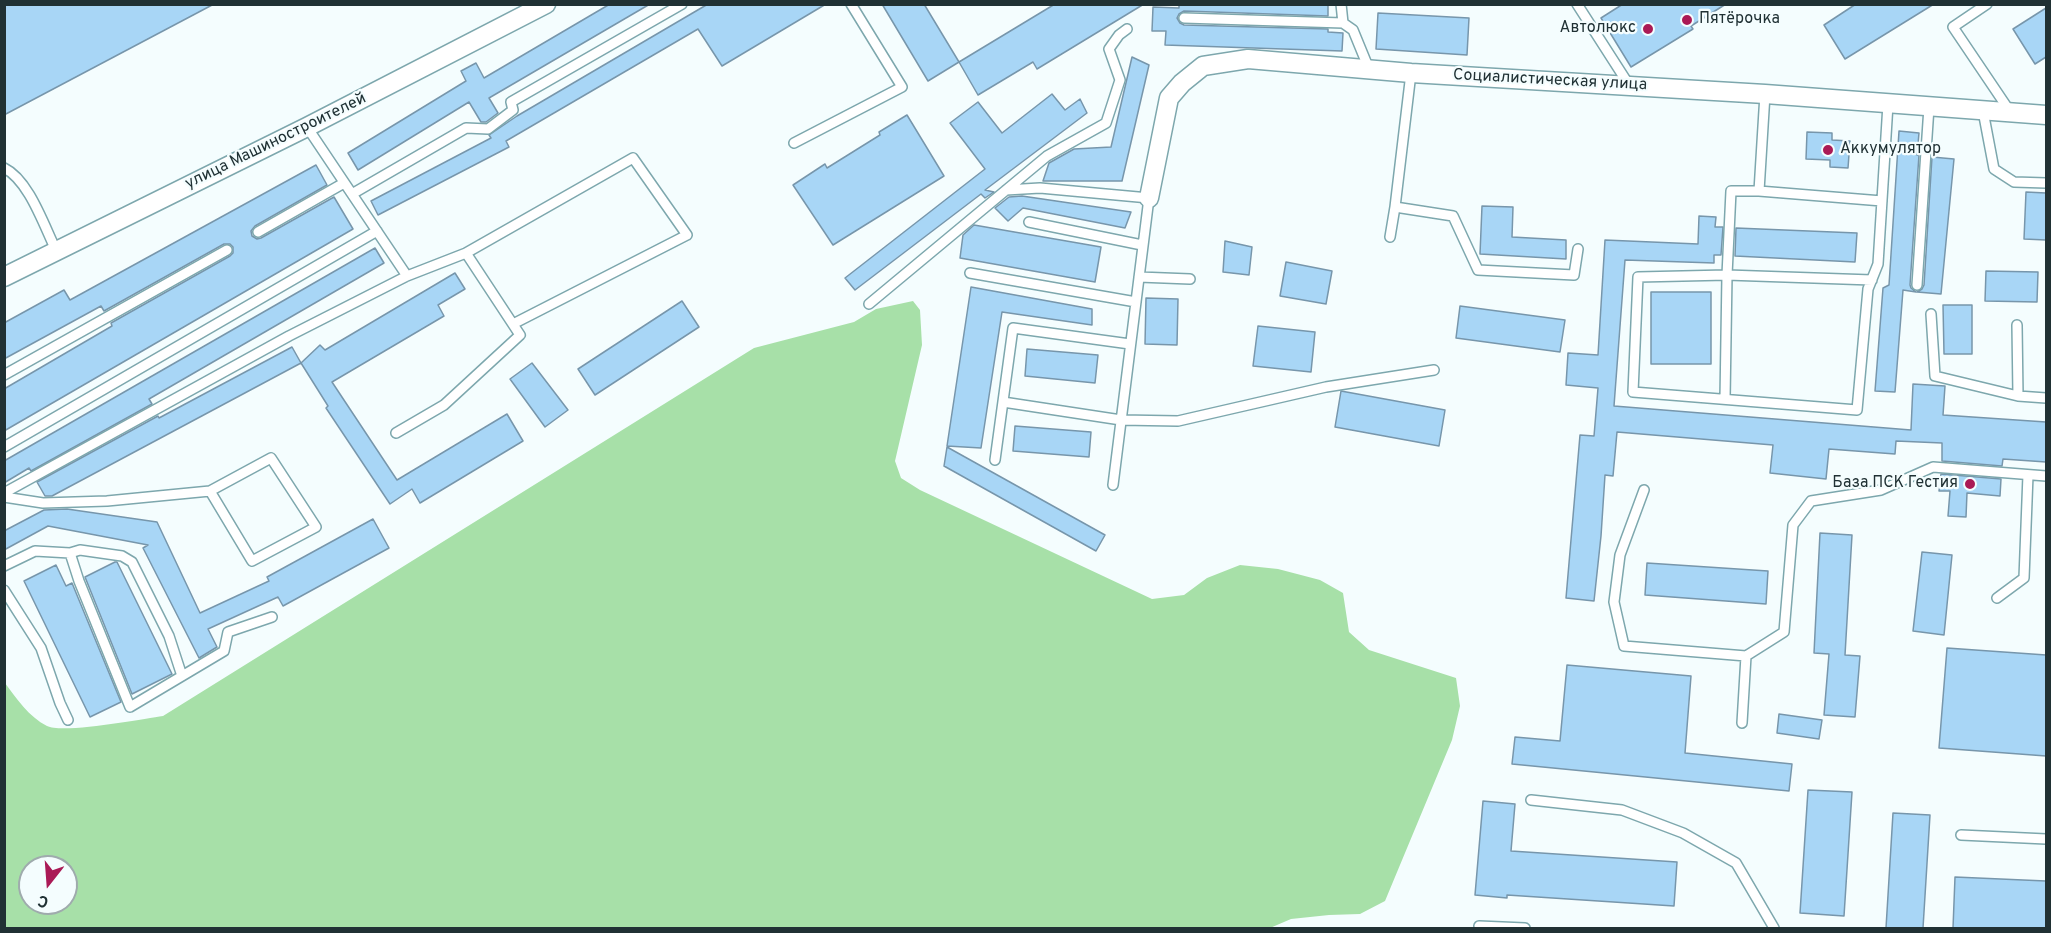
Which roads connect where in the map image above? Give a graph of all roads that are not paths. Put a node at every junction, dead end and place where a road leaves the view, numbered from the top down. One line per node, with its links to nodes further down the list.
1 (546, 4): 19 (street, улица Машиностроителей)
2 (682, 4): 26 (lane)
3 (851, 4): 20 (lane)
4 (1341, 4): 8 (lane)
5 (1577, 4): 12 (lane)
6 (1987, 4): 17 (lane)
7 (1185, 18): 8 (lane)
8 (1343, 23): 10 (lane)
9 (1127, 29): 24 (lane)
10 (1369, 69): 11 (street, Социалистическая улица); 27 (street, Социалистическая улица)
11 (1411, 73): 12 (street, Социалистическая улица); 29 (lane)
12 (1629, 85): 13 (street, Социалистическая улица)
13 (1765, 94): 14 (street, Социалистическая улица); 25 (lane)
14 (1888, 104): 15 (street, Социалистическая улица); 28 (lane)
15 (1929, 107): 16 (street, Социалистическая улица); 46 (lane)
16 (1983, 111): 17 (street, Социалистическая улица); 23 (lane)
17 (2012, 113): 18 (street, Социалистическая улица)
18 (2046, 115)
19 (307, 127): 22 (lane); 36 (street, улица Машиностроителей)
20 (794, 143)
21 (4, 168): 36 (lane)
22 (344, 183): 26 (lane); 32 (lane)
23 (2046, 183)
24 (1006, 190): 27 (lane); 48 (lane)
25 (1759, 191): 28 (lane); 40 (lane)
26 (352, 194): 31 (lane)
27 (1149, 198): 34 (lane)
28 (1882, 201): 45 (lane)
29 (1395, 207): 33 (lane); 35 (lane)
30 (1029, 222): 34 (lane)
31 (377, 231): 41 (lane); 61 (lane)
32 (258, 232)
33 (1390, 237)
34 (1143, 245): 43 (lane)
35 (1578, 249)
36 (56, 250): 42 (street, улица Машиностроителей)
37 (227, 250): 54 (lane)
38 (466, 253): 41 (lane); 50 (lane); 50 (lane)
39 (970, 273): 47 (lane)
40 (1727, 275): 45 (lane); 57 (lane); 57 (lane)
41 (407, 276): 68 (lane)
42 (4, 277)
43 (1139, 278): 44 (lane); 47 (lane)
44 (1190, 279)
45 (1872, 280): 57 (lane)
46 (1917, 285)
47 (1136, 302): 52 (lane)
48 (869, 304)
49 (1931, 314): 55 (lane)
50 (513, 324): 60 (lane)
51 (2017, 325): 55 (lane)
52 (1130, 344): 58 (lane); 59 (lane)
53 (1434, 370): 59 (lane)
54 (4, 375)
55 (2018, 396): 56 (lane)
56 (2046, 398)
57 (1725, 399)
58 (1003, 402): 59 (lane); 62 (lane)
59 (1121, 420): 65 (lane)
60 (396, 434)
61 (4, 447)
62 (995, 460)
63 (2028, 475): 64 (lane); 72 (lane); 74 (lane)
64 (2046, 476)
65 (1113, 485)
66 (1644, 490): 74 (lane)
67 (210, 491): 67 (lane); 68 (lane)
68 (4, 495)
69 (70, 553): 70 (lane); 75 (lane); 75 (lane)
70 (4, 567)
71 (4, 590): 76 (lane)
72 (1997, 598)
73 (272, 616): 75 (lane)
74 (1746, 656): 77 (lane)
75 (182, 676)
76 (68, 720)
77 (1742, 723)
78 (1531, 800): 83 (lane)
79 (1961, 835): 80 (lane)
80 (2046, 839)
81 (1479, 926): 82 (lane)
82 (1525, 928)
83 (1774, 928)

